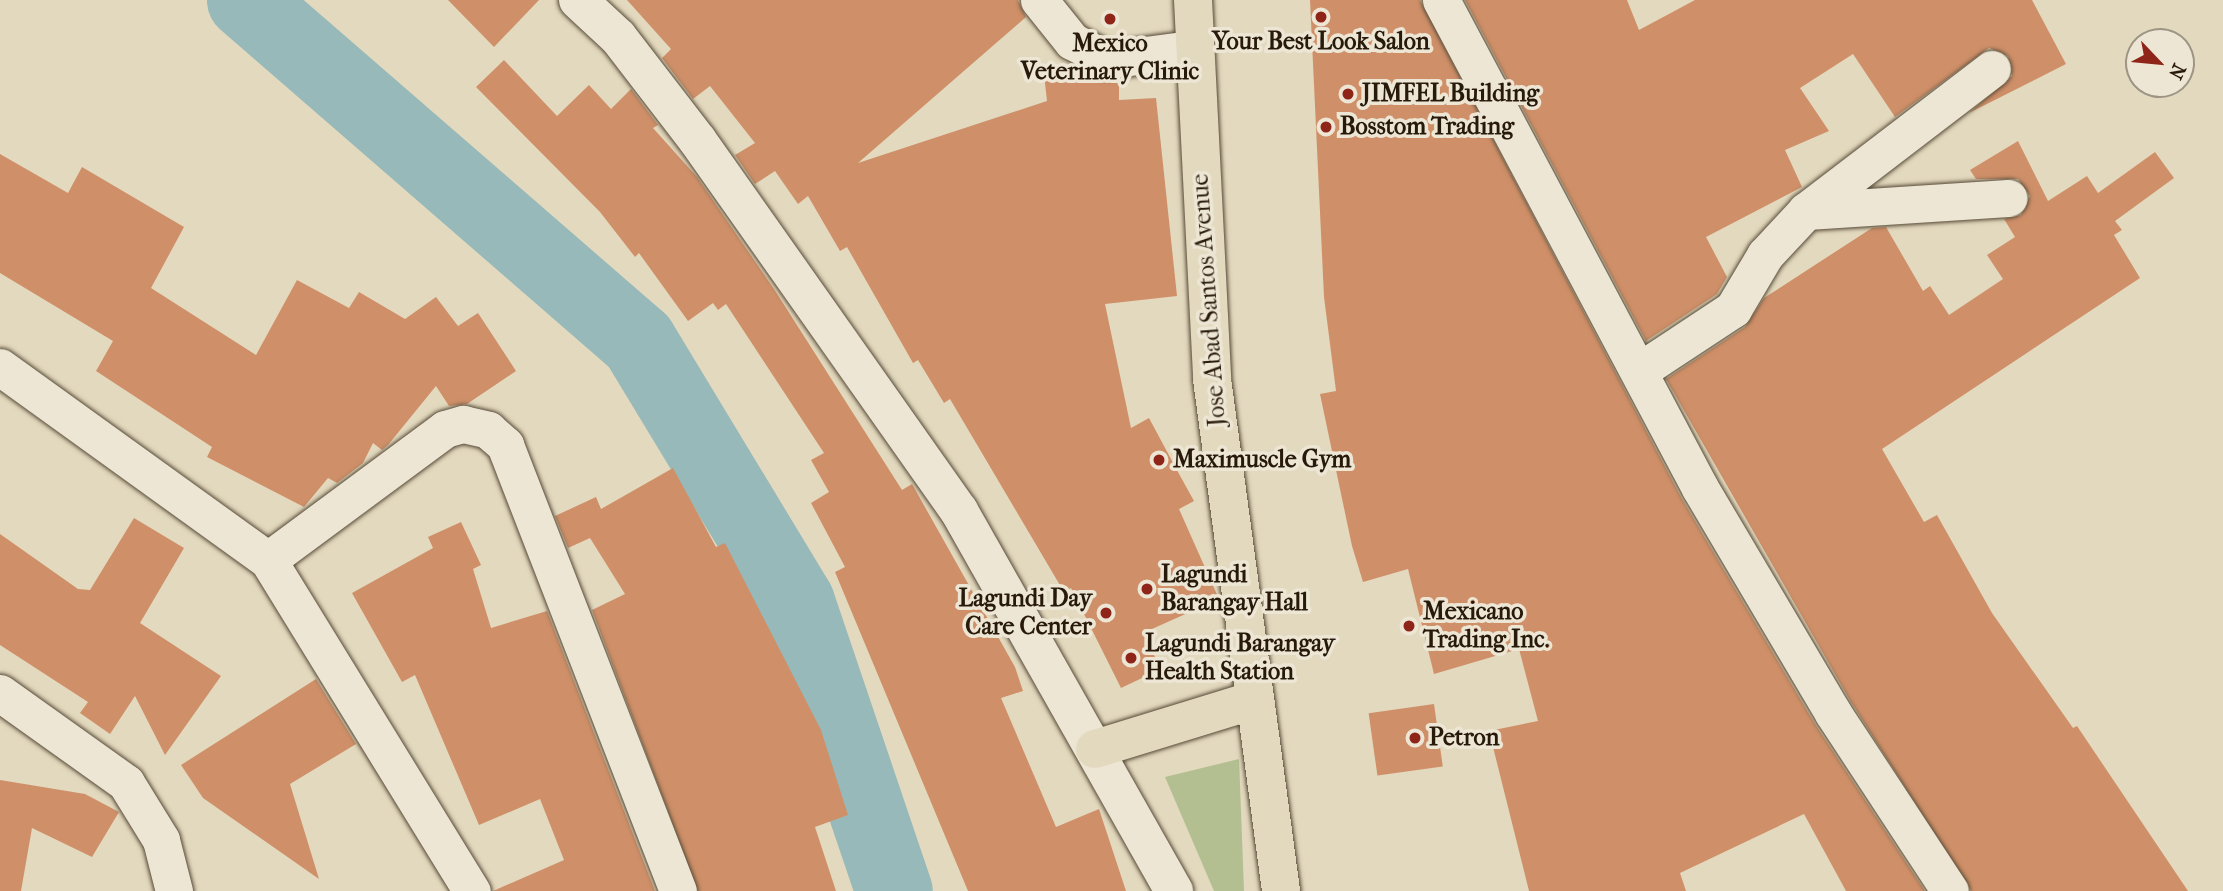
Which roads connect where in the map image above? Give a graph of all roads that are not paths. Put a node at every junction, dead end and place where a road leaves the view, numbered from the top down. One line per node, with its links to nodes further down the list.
1 (578, 0): 14 (main road)
2 (1039, 0): 5 (street)
3 (1193, 0): 5 (highway, Jose Abad Santos Avenue)
4 (1441, 0): 10 (street)
5 (1192, 49): 13 (highway, Jose Abad Santos Avenue)
6 (1992, 69): 8 (street)
7 (2009, 198): 8 (street)
8 (1806, 211): 10 (street)
9 (0, 367): 11 (street)
10 (1639, 371): 20 (street)
11 (268, 560): 16 (street); 17 (street)
12 (0, 693): 15 (street)
13 (1254, 700): 14 (highway); 19 (highway, Jose Abad Santos Avenue)
14 (1095, 750): 18 (main road)
15 (174, 891)
16 (472, 891)
17 (678, 891)
18 (1174, 891)
19 (1281, 891)
20 (1950, 891)

